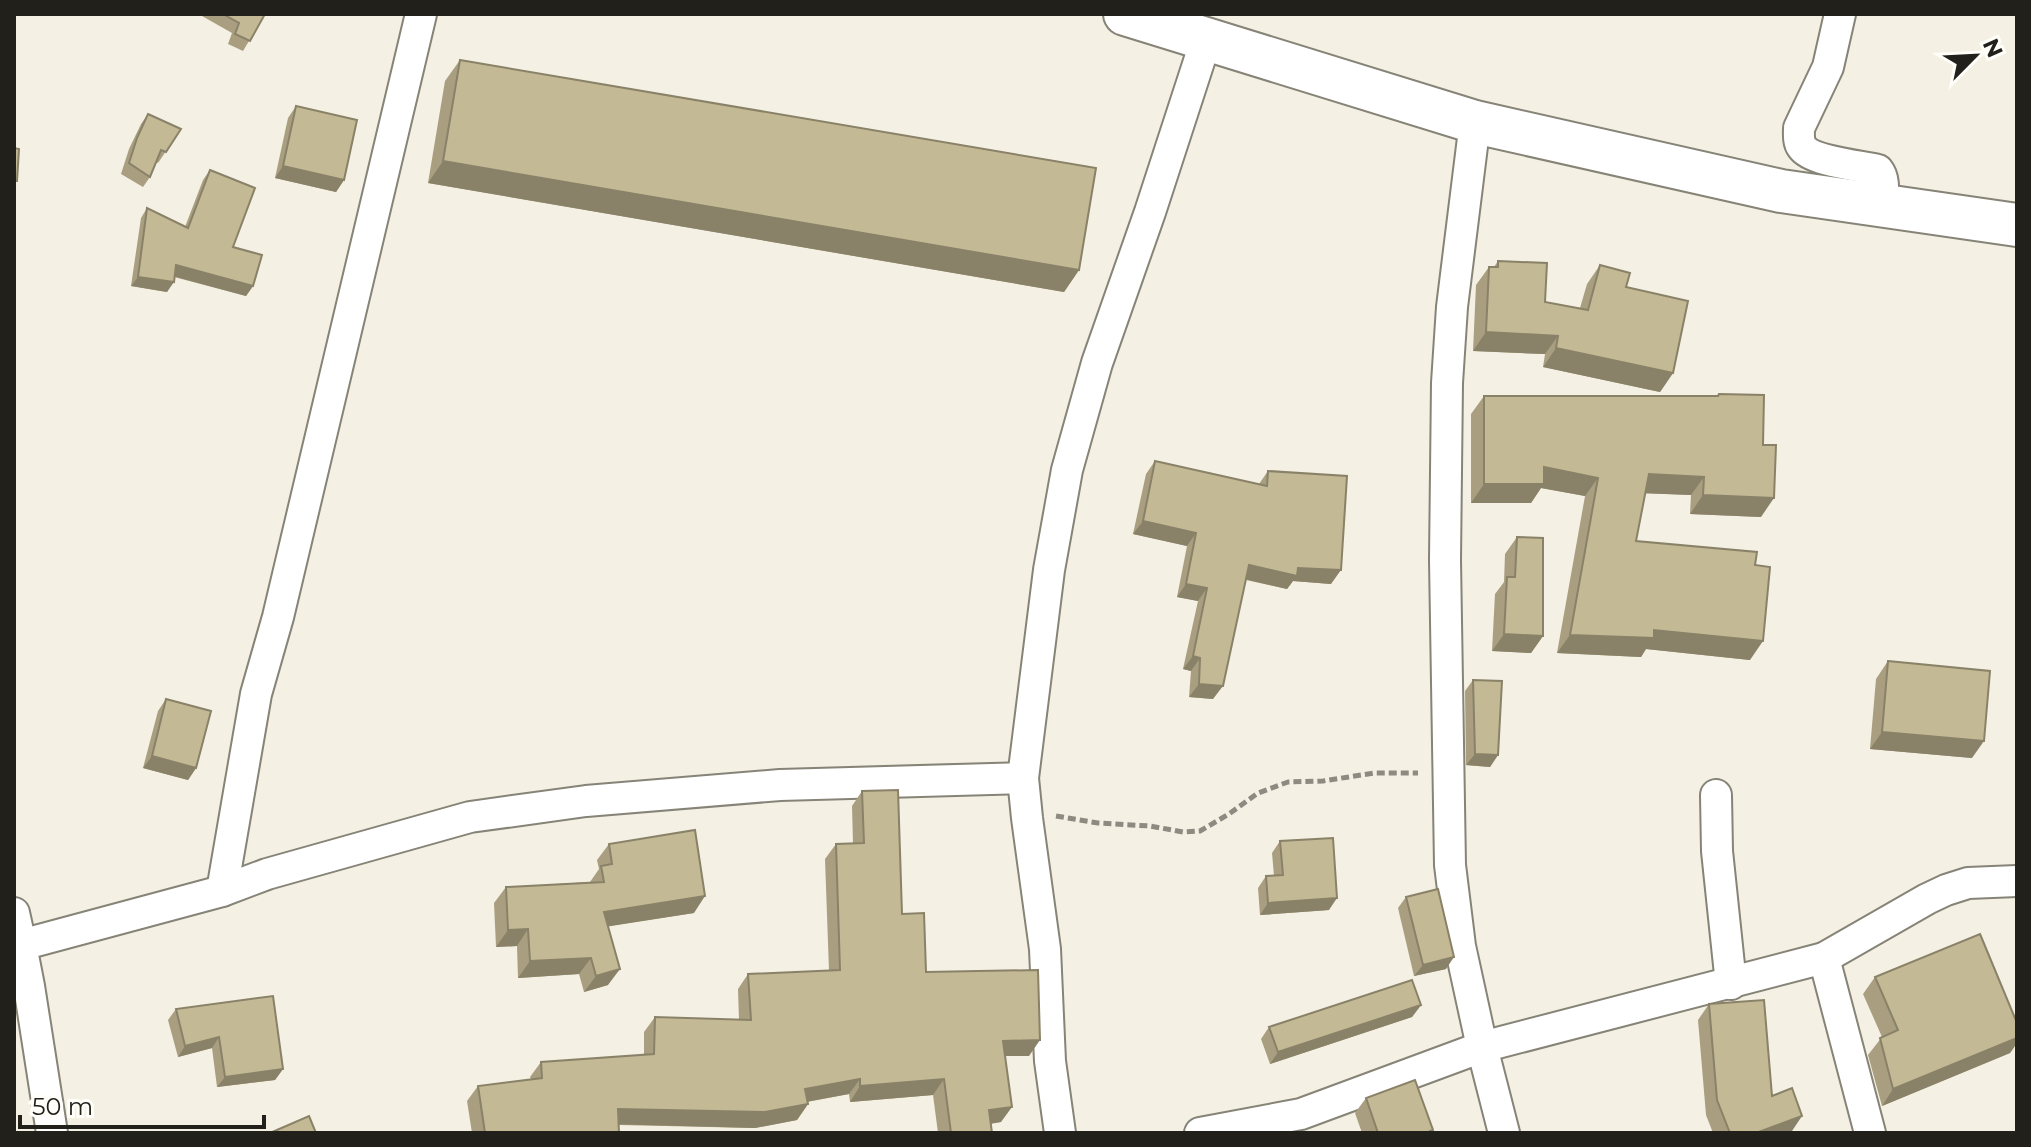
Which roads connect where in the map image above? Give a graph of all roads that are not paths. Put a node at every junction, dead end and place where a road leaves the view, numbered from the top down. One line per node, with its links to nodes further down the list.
1 (421, 14): 11 (street)
2 (1125, 14): 4 (main road)
3 (1840, 14): 6 (street)
4 (1206, 40): 5 (main road); 8 (street)
5 (1475, 122): 6 (main road); 16 (street)
6 (1882, 206): 7 (main road)
7 (2017, 225)
8 (1023, 778): 11 (street); 19 (street)
9 (1716, 795): 15 (street)
10 (2017, 881): 14 (street)
11 (222, 891): 13 (street)
12 (14, 913): 13 (street)
13 (21, 945): 18 (street)
14 (1824, 958): 15 (street); 22 (street)
15 (1731, 984): 16 (street)
16 (1482, 1047): 17 (street); 21 (street)
17 (1303, 1124): 20 (street)
18 (52, 1133)
19 (1060, 1133)
20 (1200, 1133)
21 (1504, 1133)
22 (1870, 1133)

